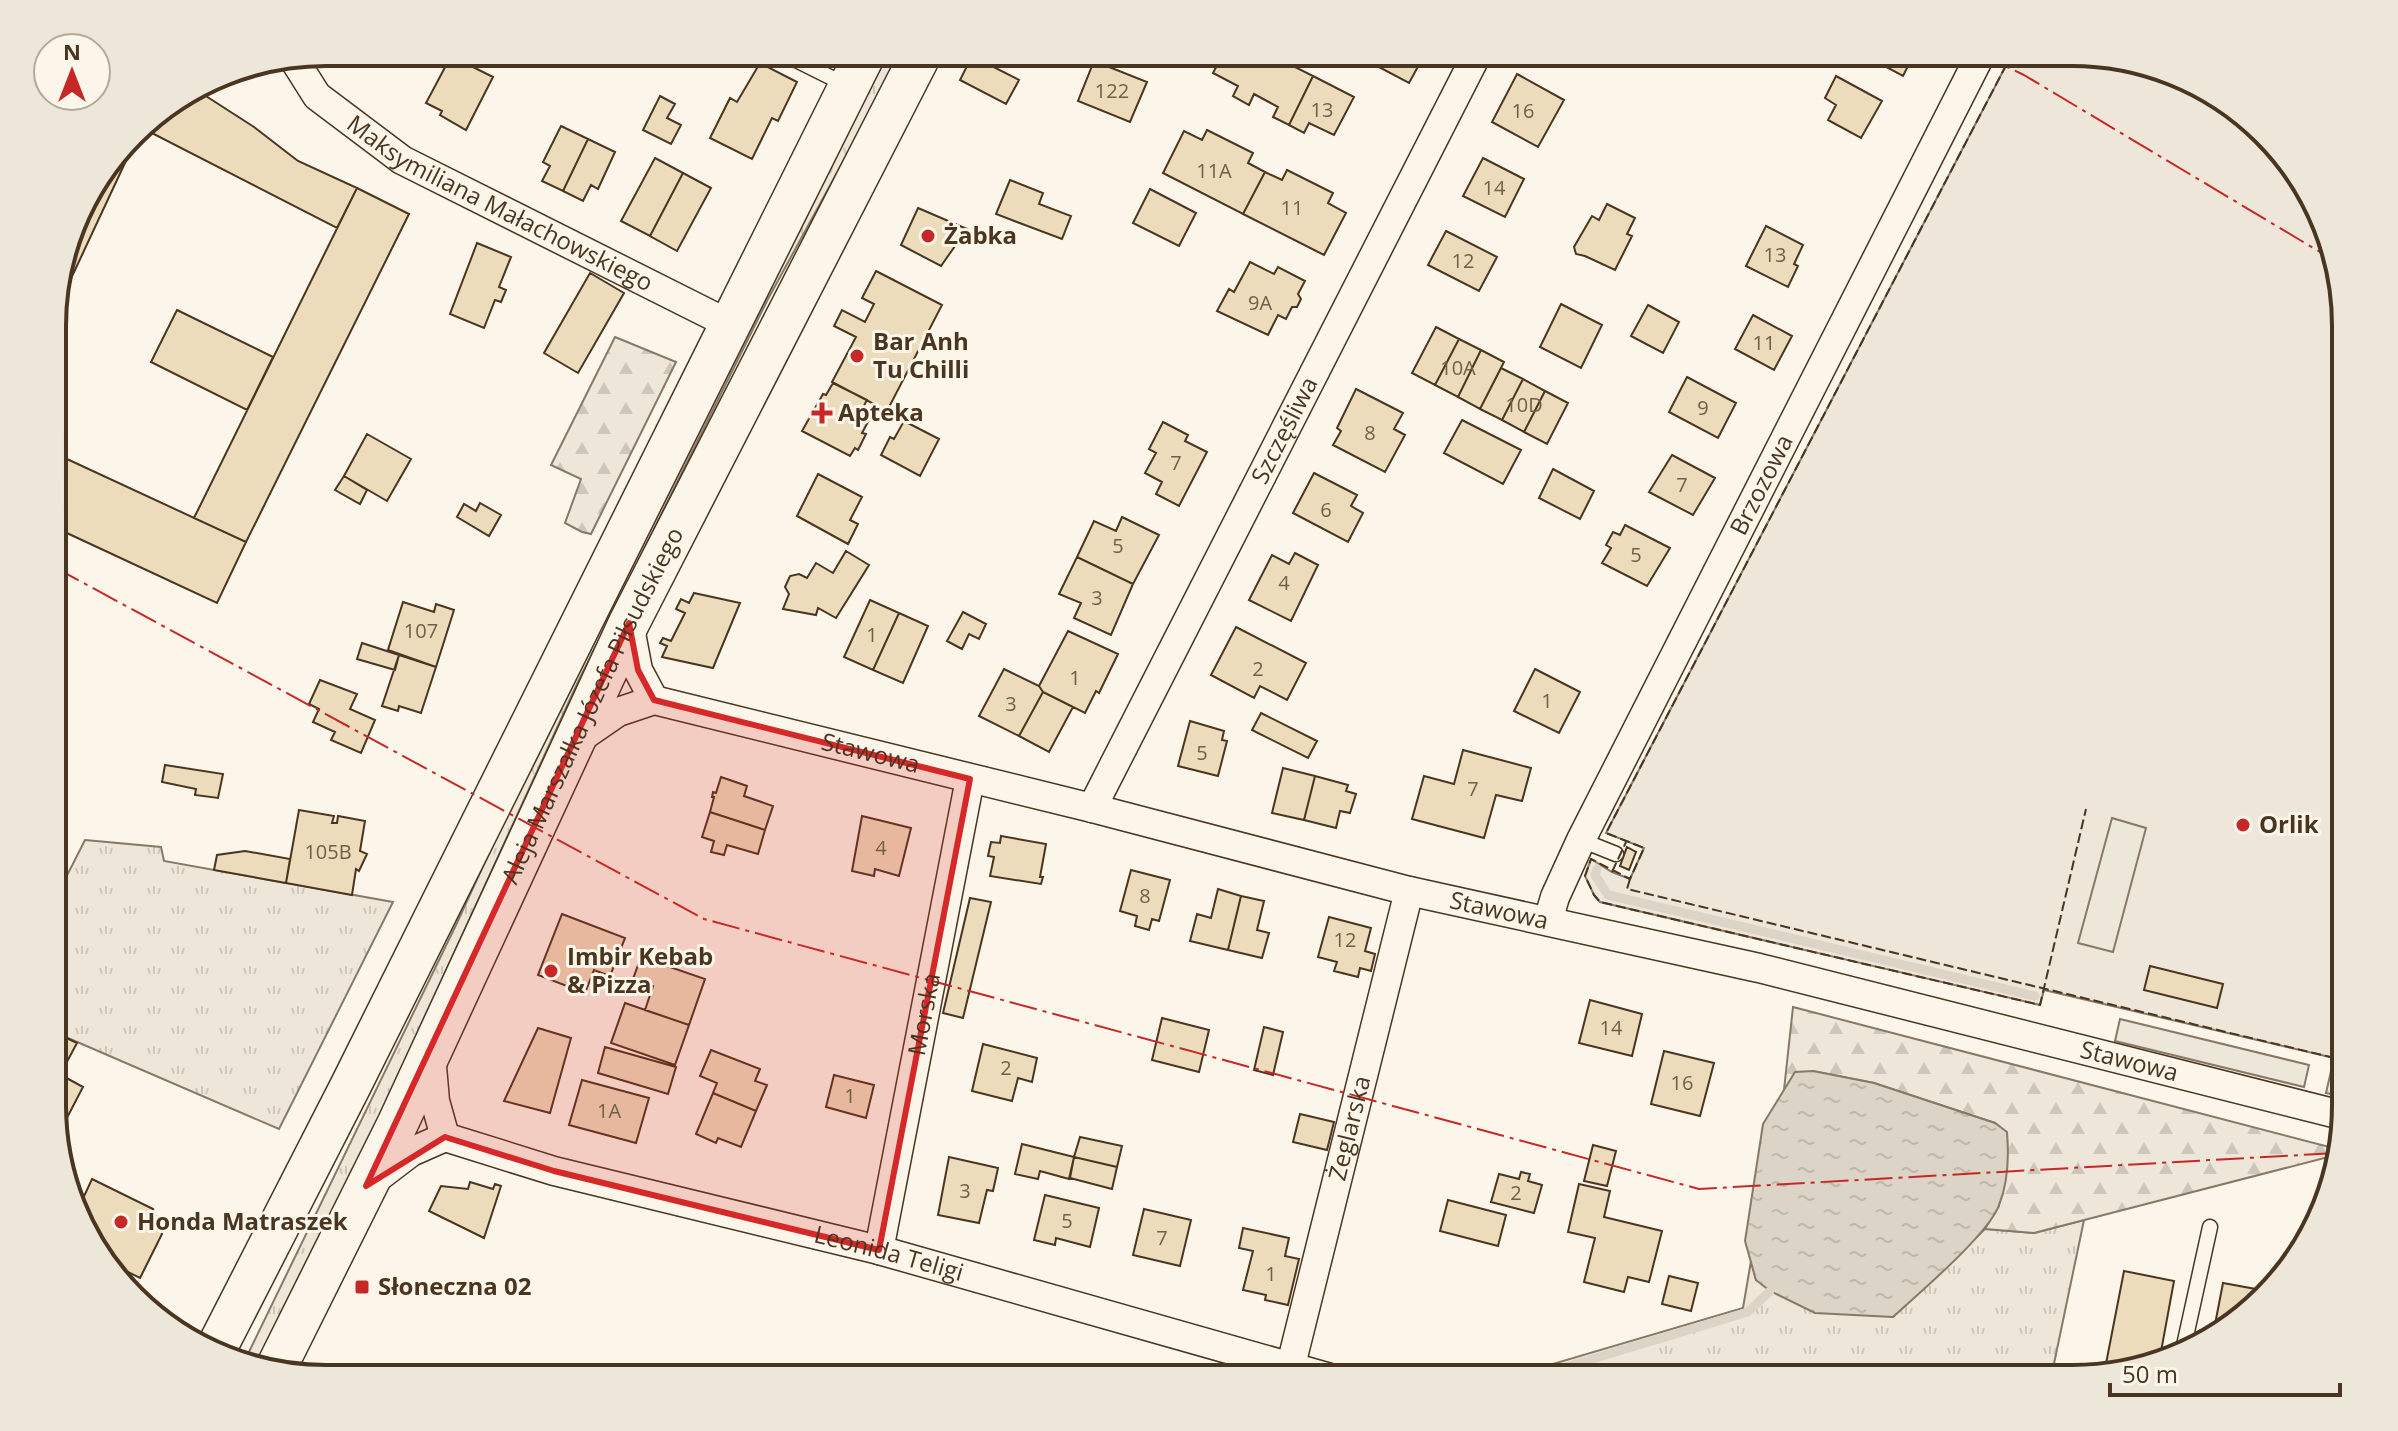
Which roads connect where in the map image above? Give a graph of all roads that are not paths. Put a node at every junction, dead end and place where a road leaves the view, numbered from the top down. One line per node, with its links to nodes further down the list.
1 (1471, 66): 11 (street, Szczęśliwa)
2 (1975, 66): 12 (street, Brzozowa)
3 (914, 67): 7 (main road, Aleja Marszałka Józefa Piłsudskiego)
4 (299, 68): 6 (street, Maksymiliana Małachowskiego)
5 (857, 69): 6 (main road, Aleja Marszałka Józefa Piłsudskiego)
6 (729, 324): 23 (main road, Aleja Marszałka Józefa Piłsudskiego)
7 (629, 623): 8 (street); 9 (main road, Aleja Marszałka Józefa Piłsudskiego)
8 (654, 700): 9 (street); 10 (street, Stawowa)
9 (570, 745): 16 (main road, Aleja Marszałka Józefa Piłsudskiego)
10 (970, 779): 11 (street, Stawowa); 21 (street, Morska)
11 (1092, 808): 14 (street, Stawowa)
12 (1581, 840): 13 (lane); 15 (street, Brzozowa)
13 (1616, 854)
14 (1409, 891): 15 (street, Stawowa); 26 (street, Żeglarska)
15 (1548, 921): 17 (street, Stawowa)
16 (431, 1051): 18 (street); 19 (main road, Aleja Marszałka Józefa Piłsudskiego)
17 (2331, 1112)
18 (445, 1137): 19 (street); 21 (street, Leonida Teligi)
19 (366, 1186): 24 (main road, Aleja Marszałka Józefa Piłsudskiego)
20 (2210, 1227): 22 (lane)
21 (879, 1250): 25 (street, Leonida Teligi)
22 (2185, 1339)
23 (220, 1342)
24 (280, 1360)
25 (1289, 1364)
26 (1291, 1365)

